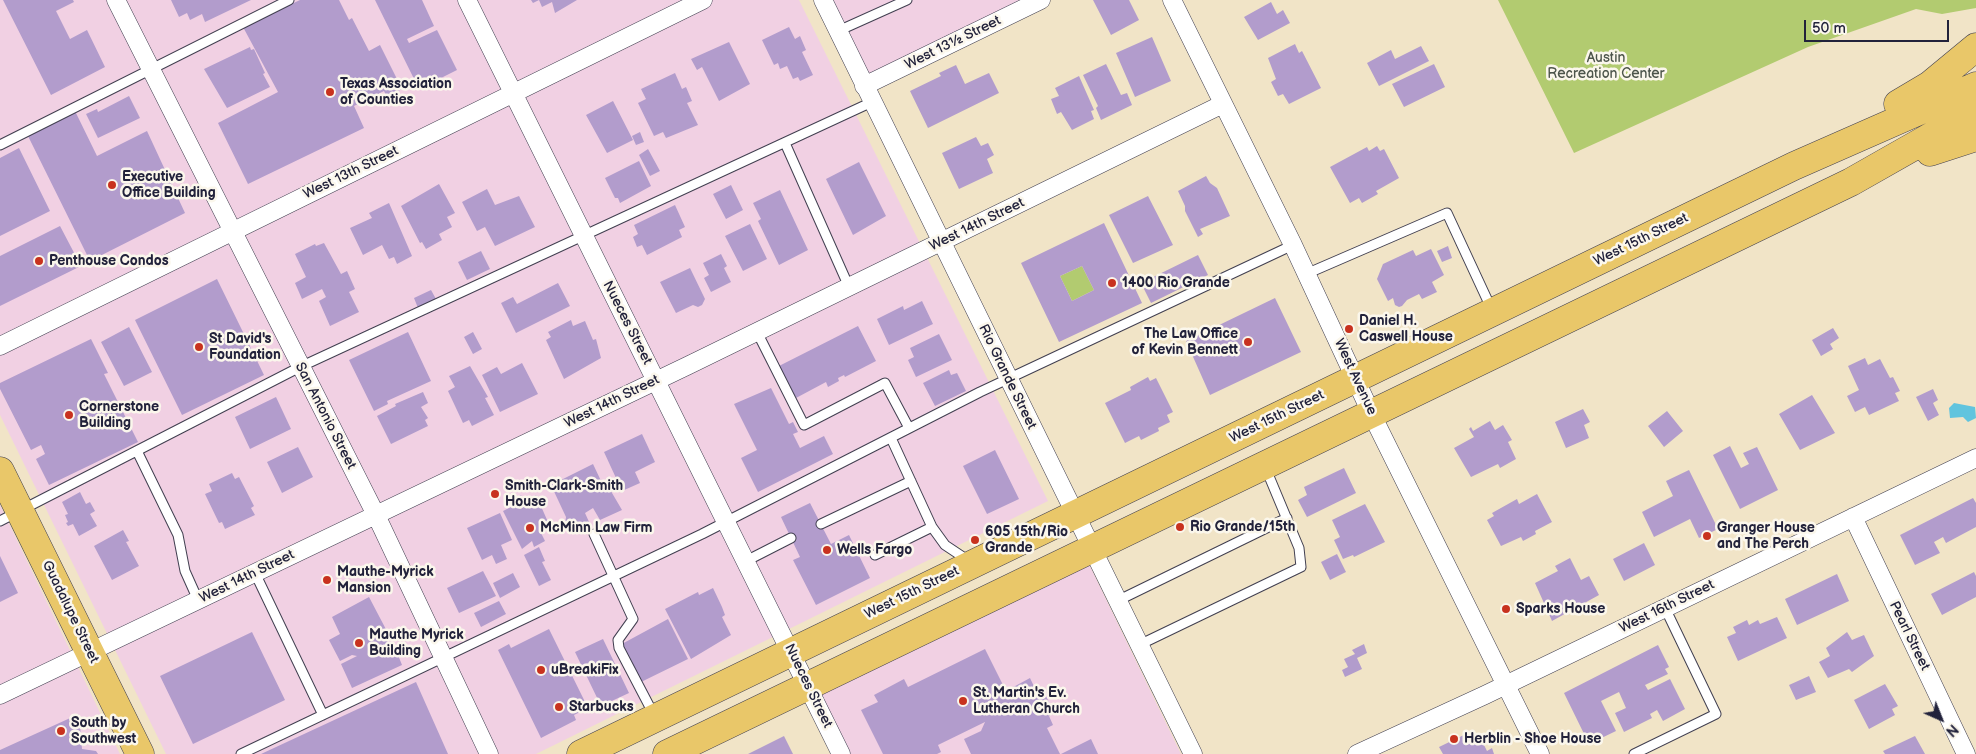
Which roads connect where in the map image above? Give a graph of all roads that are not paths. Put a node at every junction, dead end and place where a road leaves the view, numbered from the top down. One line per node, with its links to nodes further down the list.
1 (116, 0): 11 (street, San Antonio Street)
2 (289, 0): 11 (lane)
3 (466, 0): 14 (street, Nueces Street)
4 (703, 0): 14 (street, West 13th Street)
5 (823, 0): 9 (street, Rio Grande Street)
6 (906, 0): 9 (lane)
7 (1041, 0): 12 (street, West 13½ Street)
8 (1172, 0): 16 (street, West Avenue)
9 (838, 31): 12 (street, Rio Grande Street)
10 (1976, 47): 21 (main road)
11 (152, 69): 20 (lane); 23 (street, San Antonio Street)
12 (864, 86): 15 (street, Rio Grande Street)
13 (1976, 86): 21 (main road, West 15th Street)
14 (514, 93): 23 (street, West 13th Street); 24 (street, Nueces Street)
15 (872, 102): 19 (lane); 25 (street, Rio Grande Street)
16 (1223, 104): 25 (street, West 14th Street); 26 (street, West Avenue)
17 (1976, 111): 22 (main road)
18 (1976, 137): 22 (main road)
19 (784, 143): 24 (lane); 28 (lane)
20 (0, 145)
21 (1794, 166): 29 (main road, West 15th Street)
22 (1851, 182): 36 (main road)
23 (232, 232): 31 (street, West 13th Street); 32 (street, San Antonio Street)
24 (583, 236): 32 (lane); 35 (street, Nueces Street)
25 (941, 242): 28 (street, West 14th Street); 34 (street, Rio Grande Street)
26 (1293, 245): 27 (street, West Avenue); 34 (lane)
27 (1306, 274): 29 (lane); 33 (street, West Avenue)
28 (849, 287): 30 (street, West 14th Street)
29 (1493, 312): 33 (main road, West 15th Street)
30 (757, 332): 35 (street, West 14th Street); 37 (lane)
31 (0, 346)
32 (300, 367): 39 (lane); 45 (street, San Antonio Street)
33 (1355, 378): 36 (street, West Avenue); 44 (main road, West 15th Street)
34 (1008, 380): 37 (lane); 44 (street, Rio Grande Street)
35 (657, 381): 45 (street, West 14th Street); 49 (street, Nueces Street)
36 (1372, 415): 41 (main road); 67 (street, West Avenue)
37 (909, 428): 38 (lane)
38 (891, 438): 43 (lane); 49 (lane)
39 (137, 451): 46 (lane); 60 (lane)
40 (1976, 458): 47 (street, West 16th Street)
41 (1264, 465): 48 (lane); 54 (main road)
42 (0, 471): 46 (main road, Guadalupe Street)
43 (911, 481): 50 (lane); 51 (lane)
44 (1075, 513): 54 (street, Rio Grande Street); 57 (main road, West 15th Street)
45 (376, 515): 58 (street, West 14th Street); 66 (street, San Antonio Street)
46 (10, 517): 64 (main road, Guadalupe Street)
47 (1853, 517): 62 (street, West 16th Street); 82 (street, Pearl Street)
48 (1286, 518): 61 (lane); 63 (lane)
49 (727, 522): 56 (street, Nueces Street); 59 (lane)
50 (821, 524)
51 (932, 527): 55 (lane); 57 (lane)
52 (594, 534): 59 (lane)
53 (791, 538): 56 (lane)
54 (1092, 548): 61 (street, Rio Grande Street); 68 (main road)
55 (875, 555)
56 (746, 561): 65 (street, Nueces Street)
57 (972, 564): 65 (main road, West 15th Street)
58 (255, 573): 60 (street, West 14th Street); 70 (lane)
59 (613, 576): 66 (lane); 71 (lane)
60 (198, 600): 64 (street, West 14th Street)
61 (1117, 601): 63 (street, Rio Grande Street)
62 (1665, 608): 67 (street, West 16th Street); 81 (lane)
63 (1139, 645): 78 (street, Rio Grande Street)
64 (89, 652): 69 (street, West 14th Street); 72 (main road, Guadalupe Street)
65 (791, 652): 68 (street, Nueces Street); 71 (main road, West 15th Street)
66 (442, 659): 70 (lane); 74 (street, San Antonio Street)
67 (1506, 684): 79 (street, West 16th Street); 80 (street, West Avenue)
68 (807, 686): 76 (main road); 77 (street, Nueces Street)
69 (0, 695)
70 (323, 715): 73 (lane)
71 (656, 718): 75 (main road, West 15th Street)
72 (140, 754)
73 (241, 754)
74 (489, 754)
75 (581, 754)
76 (667, 754)
77 (841, 754)
78 (1193, 754)
79 (1357, 754)
80 (1540, 754)
81 (1634, 754)
82 (1966, 754)

